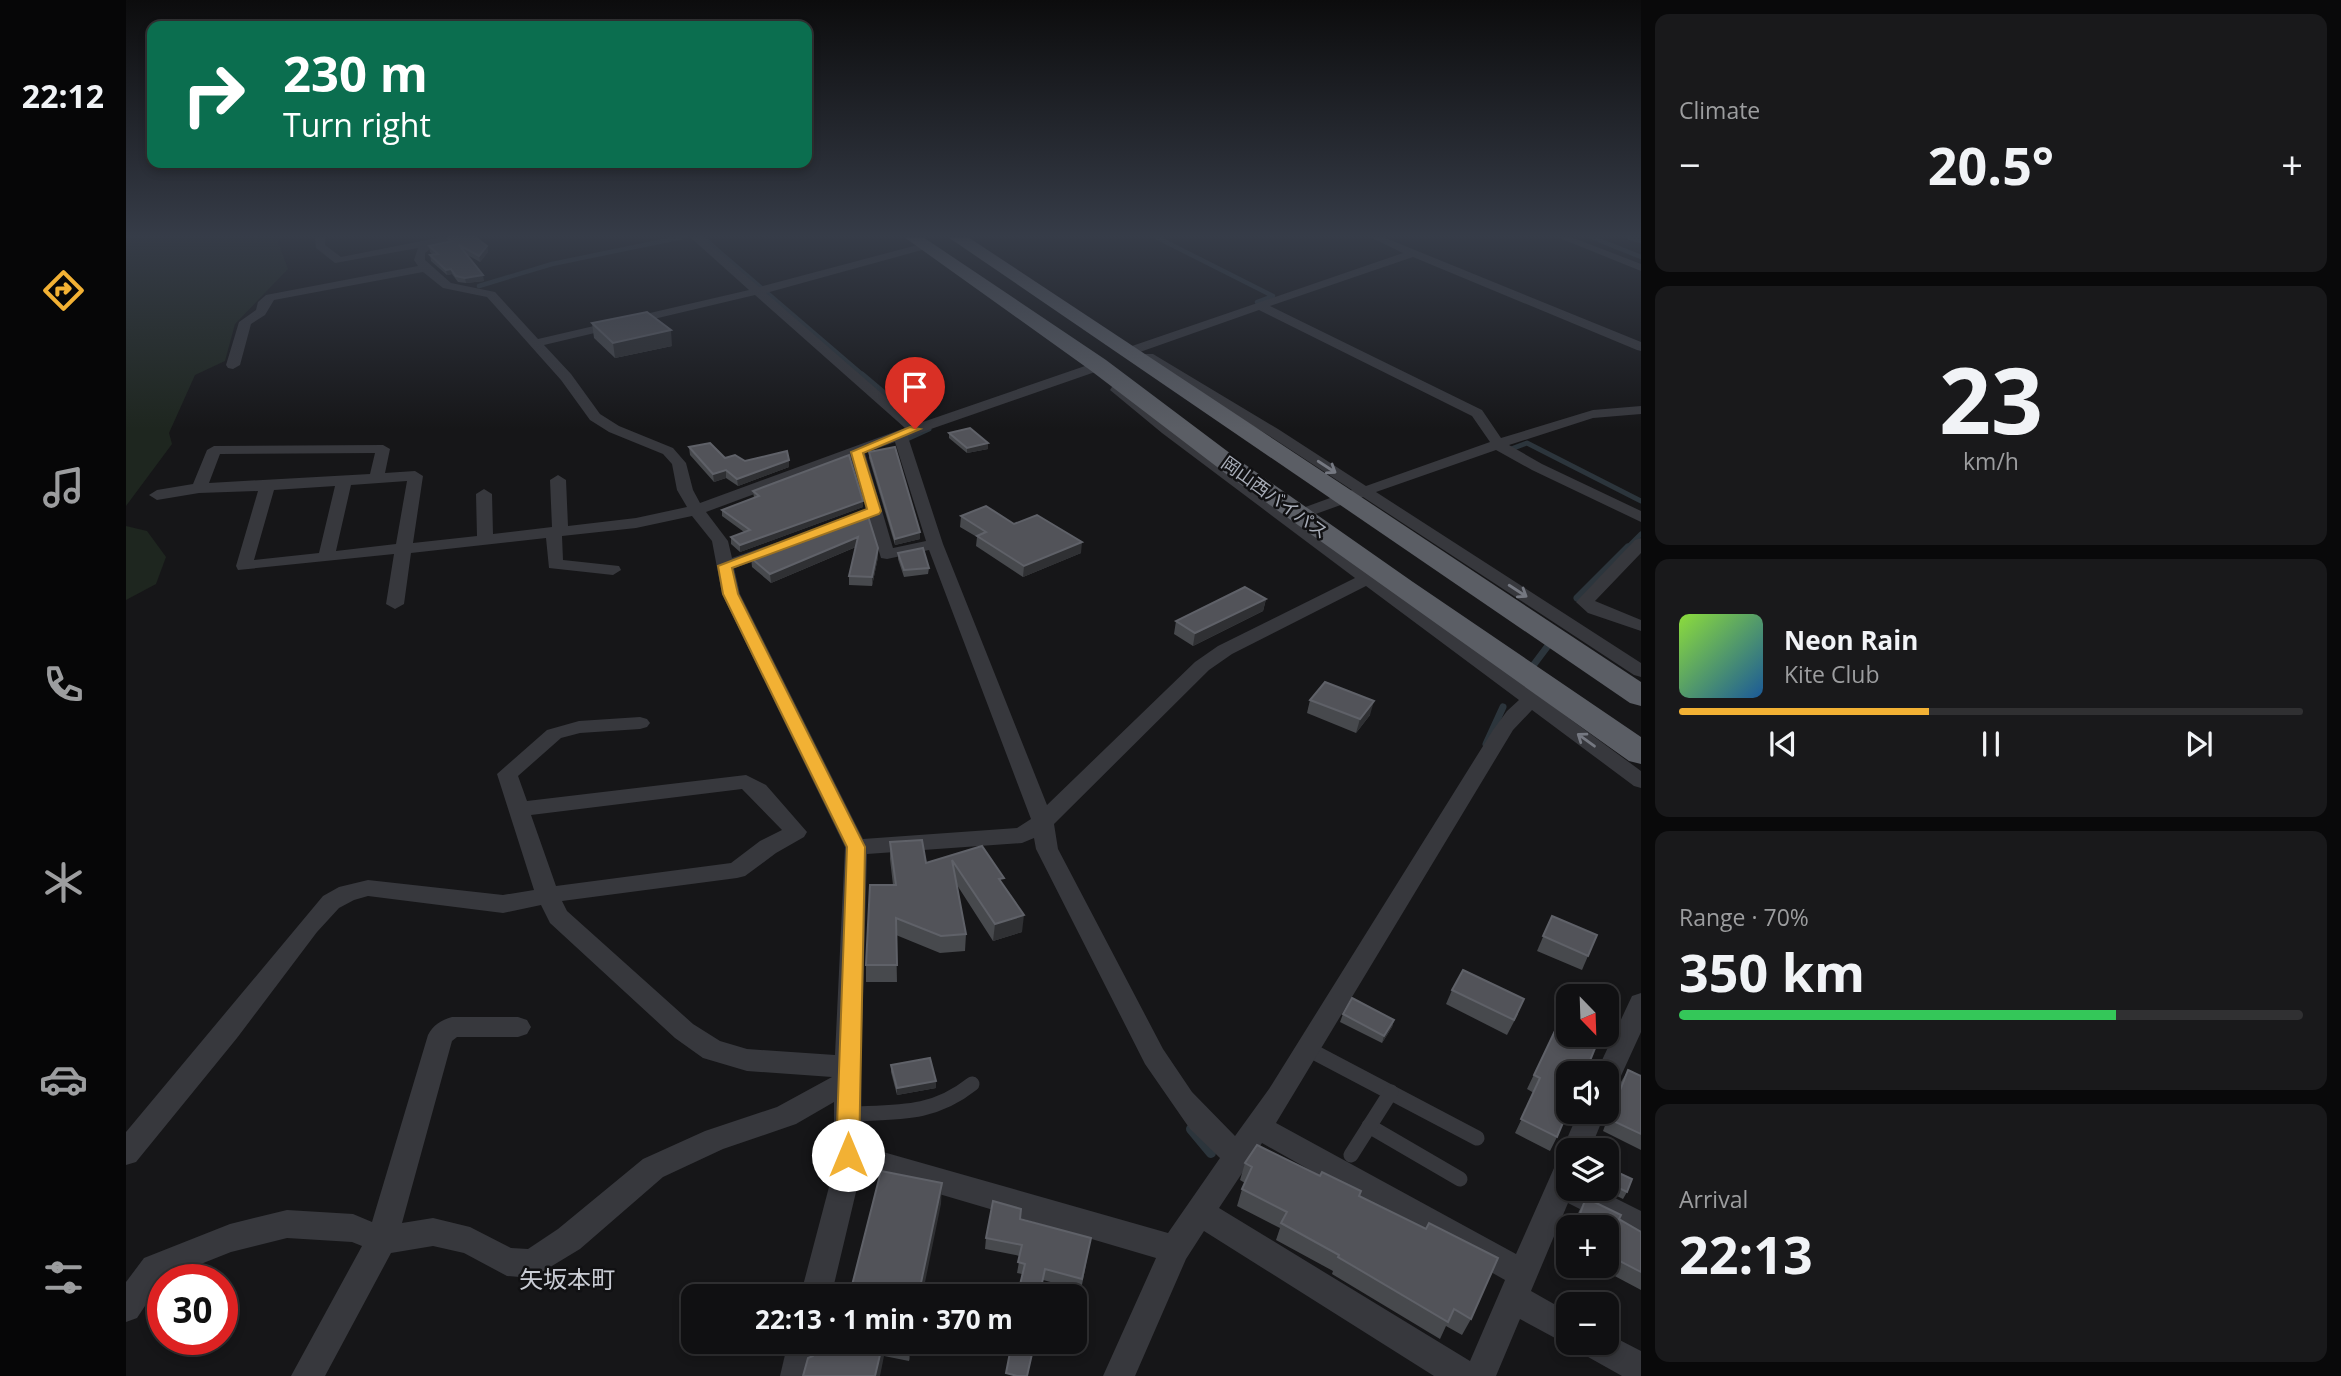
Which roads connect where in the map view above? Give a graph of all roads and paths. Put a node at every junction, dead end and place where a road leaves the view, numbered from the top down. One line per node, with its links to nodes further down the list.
1 (265, 301): 15 (street)
2 (497, 301): 12 (street)
3 (715, 301): 12 (street)
4 (774, 301): 18 (street)
5 (1004, 301): 10 (highway, 岡山西バイパス)
6 (1055, 301): 11 (highway)
7 (1274, 301): 9 (street)
8 (1530, 301): 13 (street)
9 (1260, 306): 14 (street); 19 (street)
10 (1043, 329): 16 (street); 52 (highway, 岡山西バイパス)
11 (1101, 331): 14 (street); 49 (highway)
12 (536, 344): 29 (street)
13 (1641, 347)
14 (1136, 349): 26 (street, one-way to 26)
15 (233, 365)
16 (1090, 369): 18 (street); 32 (street)
17 (1641, 410): 19 (street)
18 (916, 429): 20 (street); 38 (street)
19 (1499, 445): 26 (street); 31 (street)
20 (857, 452): 29 (street); 30 (street)
21 (377, 478): 23 (street); 25 (street); 39 (street)
22 (558, 480): 34 (street)
23 (344, 481): 24 (street); 40 (street)
24 (267, 486): 25 (street); 40 (street)
25 (199, 488): 28 (street)
26 (1365, 492): 32 (street); 46 (street, one-way to 46)
27 (484, 494): 36 (street)
28 (158, 495)
29 (696, 510): 34 (street); 41 (street)
30 (874, 511): 33 (street); 38 (street)
31 (1641, 517)
32 (1287, 519): 43 (street)
33 (824, 530)
34 (557, 532): 36 (street); 42 (street)
35 (799, 539): 41 (street)
36 (485, 540): 39 (street)
37 (1641, 543): 45 (street)
38 (932, 545): 55 (street)
39 (403, 549): 40 (street); 44 (street)
40 (326, 557)
41 (725, 566): 56 (street)
42 (613, 570)
43 (1368, 578): 50 (street); 55 (street)
44 (395, 604)
45 (1594, 609): 46 (street); 47 (street)
46 (1564, 621): 48 (street)
47 (1641, 626)
48 (1641, 671)
49 (1641, 696)
50 (1534, 701): 53 (street, one-way to 50); 60 (street)
51 (640, 723): 54 (street)
52 (1641, 753)
53 (1641, 780)
54 (520, 809): 57 (street); 57 (street)
55 (1042, 822): 56 (street); 71 (street)
56 (856, 847): 62 (street)
57 (548, 897): 62 (street); 69 (street)
58 (1641, 1003): 61 (street)
59 (518, 1027): 78 (street)
60 (1308, 1049): 64 (lane); 67 (street)
61 (1615, 1061)
62 (848, 1074): 65 (street); 78 (street)
63 (972, 1084): 65 (lane)
64 (1391, 1092): 66 (lane); 68 (lane)
65 (848, 1114): 70 (street)
66 (1369, 1126): 72 (lane); 73 (lane)
67 (1258, 1127): 71 (street); 81 (street)
68 (1477, 1138)
69 (126, 1153)
70 (848, 1155): 79 (street); 80 (street)
71 (1238, 1155): 76 (street)
72 (1350, 1155)
73 (1460, 1179)
74 (1556, 1195): 81 (street)
75 (1602, 1201): 77 (street)
76 (1200, 1212): 79 (street); 90 (street)
77 (1641, 1226)
78 (382, 1240): 82 (street); 87 (street)
79 (1175, 1249): 89 (street)
80 (818, 1284)
81 (1518, 1286): 83 (street); 91 (street)
82 (126, 1307)
83 (1556, 1319)
84 (801, 1354): 88 (street)
85 (1615, 1355): 86 (street)
86 (1641, 1370)
87 (307, 1376)
88 (796, 1376)
89 (1119, 1376)
90 (1464, 1376)
91 (1480, 1376)

